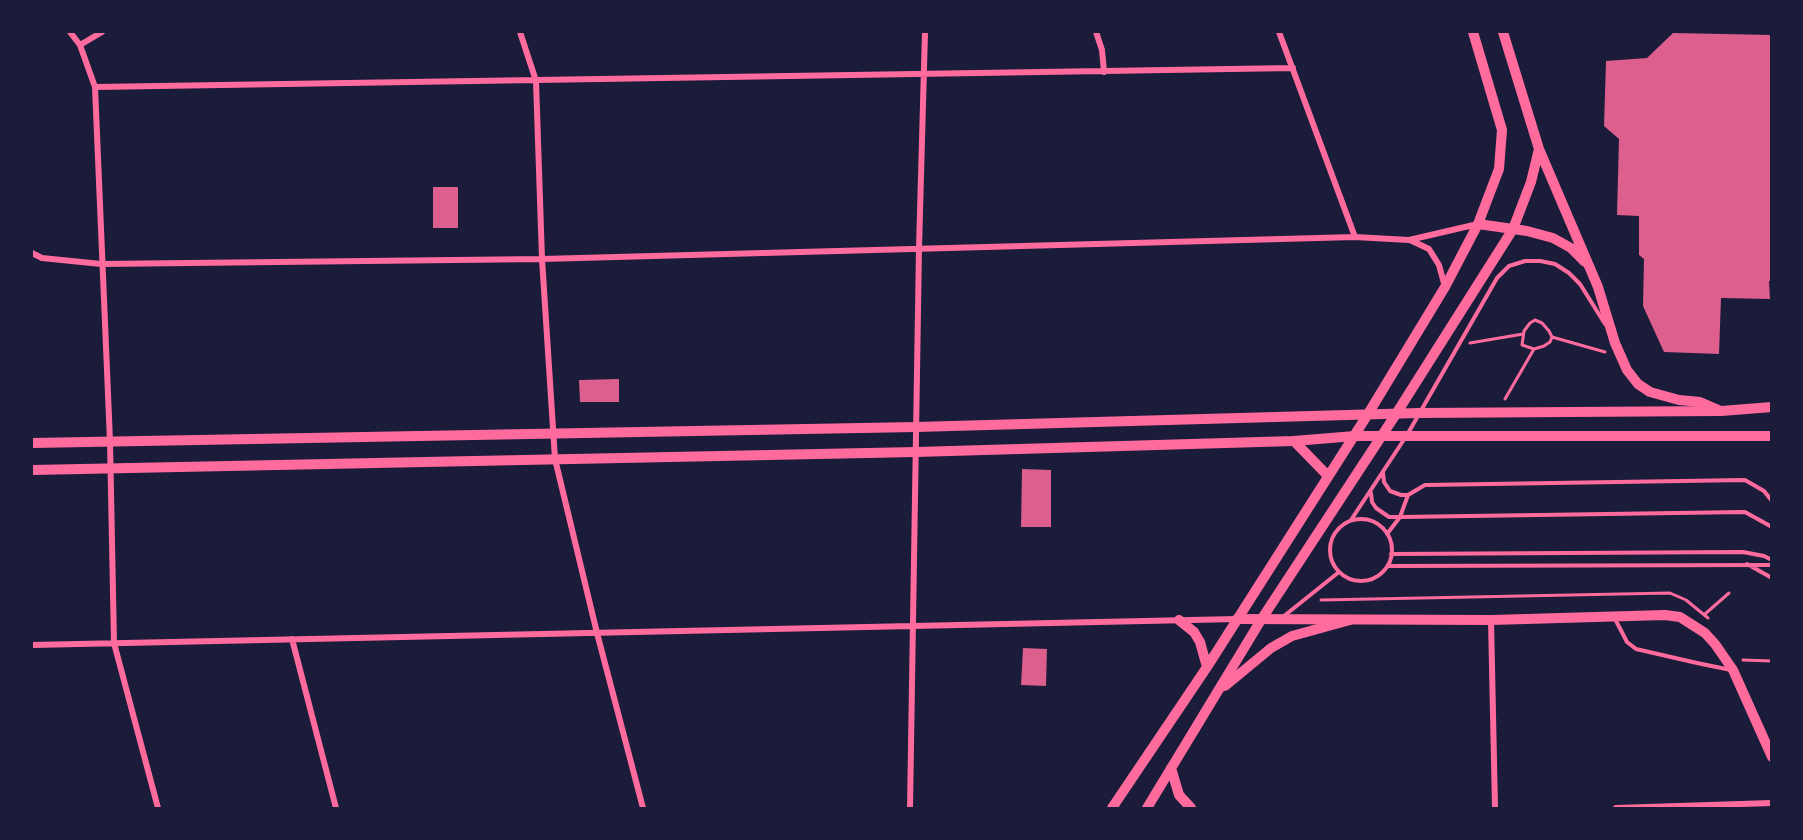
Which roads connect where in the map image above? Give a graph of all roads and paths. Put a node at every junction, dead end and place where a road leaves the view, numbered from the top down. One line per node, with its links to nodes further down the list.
1 (70, 32): 9 (street)
2 (102, 32): 9 (street)
3 (520, 32): 13 (street)
4 (925, 32): 12 (street)
5 (1096, 32): 11 (street)
6 (1280, 32): 10 (street)
7 (1473, 32): 16 (main road)
8 (1504, 33): 15 (main road)
9 (80, 45): 14 (street)
10 (1293, 68): 11 (street); 18 (street)
11 (1104, 72): 12 (street)
12 (924, 75): 13 (street); 20 (street)
13 (536, 81): 14 (street); 22 (street)
14 (95, 87): 23 (street)
15 (1539, 148): 17 (main road); 24 (main road)
16 (1478, 224): 17 (main road); 19 (street); 25 (main road)
17 (1513, 229): 24 (main road); 37 (main road)
18 (1355, 237): 19 (street); 20 (street)
19 (1409, 240): 25 (street)
20 (919, 248): 22 (street); 38 (street)
21 (32, 253): 23 (street)
22 (542, 258): 23 (street); 39 (street)
23 (101, 264): 44 (street)
24 (1589, 265): 28 (main road)
25 (1445, 286): 36 (main road)
26 (1524, 334): 27 (path); 29 (path); 30 (path)
27 (1552, 337): 30 (path); 31 (path)
28 (1615, 343): 29 (lane); 31 (main road)
29 (1459, 344): 35 (lane)
30 (1534, 349): 32 (path)
31 (1621, 356): 34 (main road)
32 (1504, 399)
33 (1772, 407): 34 (main road)
34 (1721, 411): 35 (main road)
35 (1419, 413): 37 (main road); 40 (lane)
36 (1368, 414): 37 (main road); 38 (main road); 41 (main road)
37 (1396, 414): 42 (main road)
38 (916, 427): 39 (main road); 47 (street)
39 (553, 433): 44 (main road); 48 (street)
40 (1407, 435): 42 (main road); 43 (main road); 51 (lane)
41 (1354, 436): 42 (main road); 45 (main road); 52 (main road)
42 (1382, 436): 73 (main road)
43 (1772, 436)
44 (110, 441): 46 (main road); 49 (street)
45 (1294, 441): 47 (main road); 52 (main road)
46 (32, 443)
47 (916, 452): 48 (main road); 78 (street)
48 (555, 459): 49 (main road); 79 (street)
49 (111, 469): 50 (main road); 81 (street)
50 (32, 470)
51 (1383, 472): 53 (lane); 54 (lane)
52 (1328, 476): 72 (main road)
53 (1371, 492): 56 (lane); 57 (lane)
54 (1408, 495): 55 (lane); 56 (lane)
55 (1772, 501)
56 (1400, 517): 58 (lane); 59 (lane)
57 (1351, 520): 59 (lane); 65 (lane)
58 (1772, 526)
59 (1387, 534): 60 (lane)
60 (1391, 554): 61 (lane); 64 (lane)
61 (1772, 560)
62 (1746, 564): 63 (lane); 64 (lane); 66 (lane)
63 (1772, 565)
64 (1388, 566): 65 (lane)
65 (1339, 572): 68 (lane)
66 (1772, 578)
67 (1729, 593): 69 (path)
68 (1304, 600): 69 (path); 74 (lane)
69 (1705, 614): 77 (path)
70 (1614, 616): 76 (main road); 86 (lane); 86 (main road)
71 (1179, 620): 72 (street); 78 (street); 85 (main road)
72 (1237, 620): 73 (main road); 85 (main road)
73 (1261, 620): 74 (main road); 87 (main road)
74 (1279, 620): 75 (main road)
75 (1350, 620): 76 (main road); 87 (main road)
76 (1491, 620): 98 (street)
77 (1711, 621)
78 (913, 626): 79 (street); 94 (street)
79 (597, 633): 80 (street); 93 (street)
80 (292, 639): 81 (street); 92 (street)
81 (114, 643): 82 (street); 91 (street)
82 (32, 645)
83 (1742, 660): 84 (path)
84 (1772, 661)
85 (1207, 667): 95 (main road)
86 (1733, 670): 88 (main road)
87 (1217, 692): 89 (main road)
88 (1772, 757)
89 (1171, 768): 96 (main road); 97 (main road)
90 (1772, 803): 99 (street)
91 (158, 808)
92 (336, 808)
93 (643, 808)
94 (910, 808)
95 (1112, 808)
96 (1147, 808)
97 (1191, 808)
98 (1495, 808)
99 (1616, 808)

